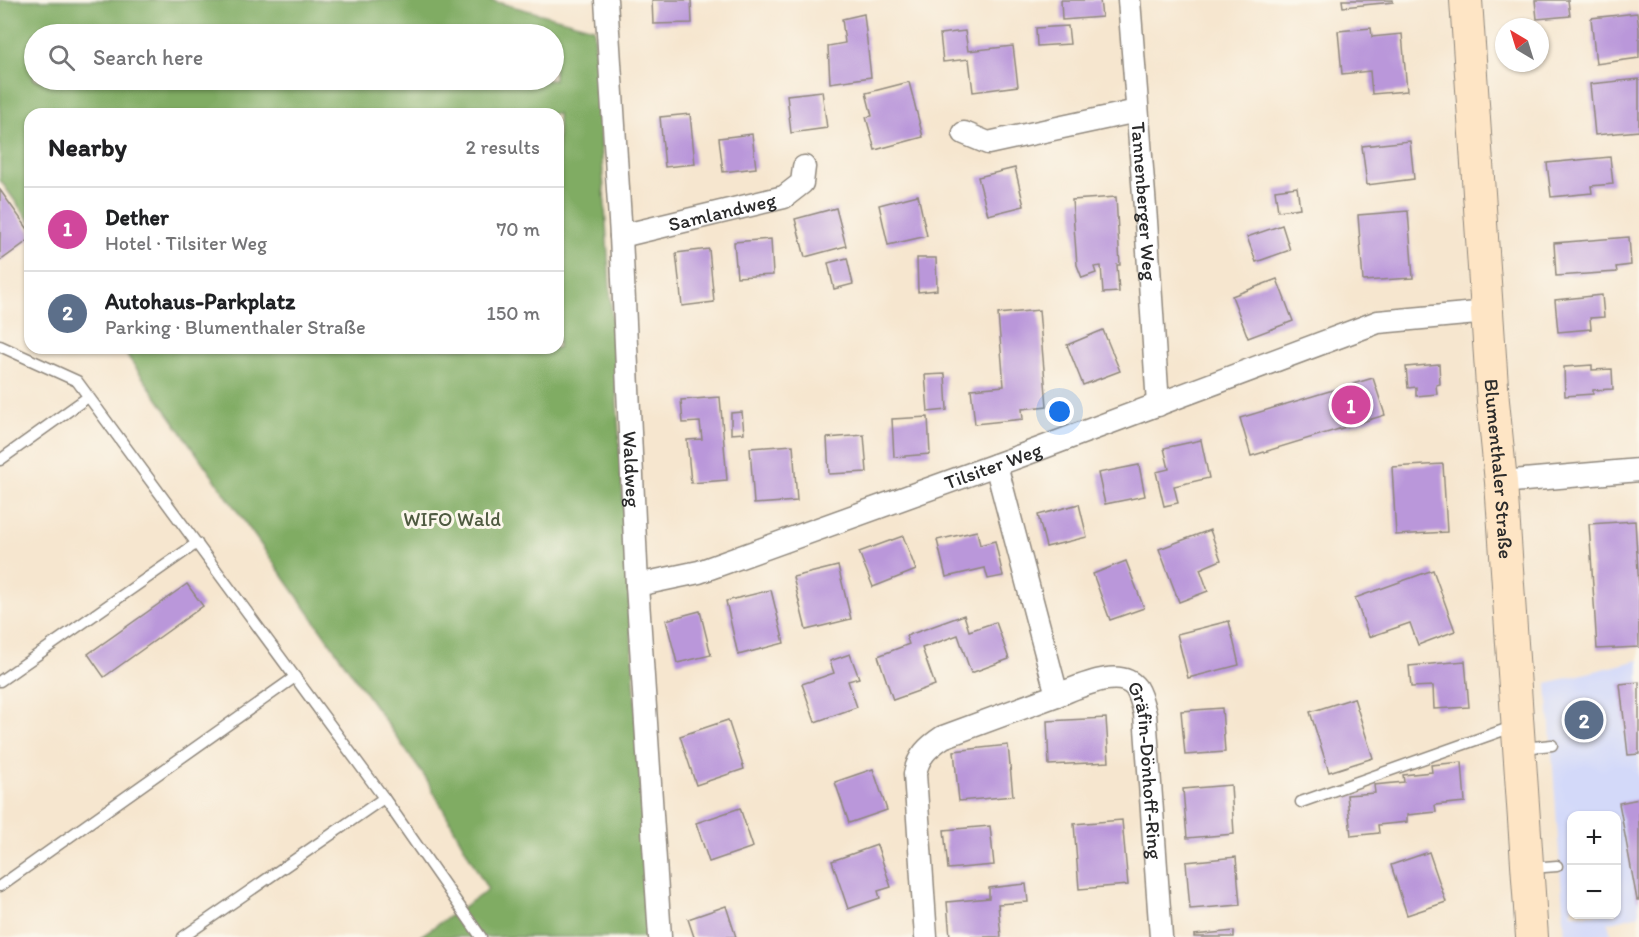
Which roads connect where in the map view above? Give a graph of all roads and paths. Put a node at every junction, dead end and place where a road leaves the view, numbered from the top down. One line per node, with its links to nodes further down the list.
1 (606, 0): 7 (street, Waldweg)
2 (1129, 0): 4 (street, Tannenberger Weg)
3 (1466, 0): 8 (main road, Blumenthaler Straße)
4 (1137, 111): 5 (street); 11 (street, Tannenberger Weg)
5 (964, 133)
6 (804, 167): 7 (street, Samlandweg)
7 (621, 236): 17 (street, Waldweg)
8 (1488, 312): 11 (street, Tilsiter Weg); 15 (main road, Blumenthaler Straße)
9 (0, 346): 10 (lane)
10 (88, 397): 12 (lane); 16 (lane)
11 (1158, 405): 13 (street, Tilsiter Weg)
12 (0, 460)
13 (996, 465): 17 (street, Tilsiter Weg); 20 (street)
14 (1639, 470): 15 (street)
15 (1502, 482): 21 (main road, Blumenthaler Straße)
16 (196, 543): 18 (lane); 19 (lane)
17 (637, 585): 28 (street, Waldweg)
18 (295, 676): 23 (lane); 25 (lane)
19 (0, 681)
20 (1057, 695): 29 (street, Gräfin-Dönhoff-Ring); 30 (street, Gräfin-Dönhoff-Ring)
21 (1519, 736): 22 (lane); 24 (lane); 31 (main road, Blumenthaler Straße)
22 (1552, 745)
23 (384, 798): 26 (lane); 27 (lane)
24 (1301, 802)
25 (0, 886)
26 (183, 937)
27 (481, 937)
28 (660, 937)
29 (926, 937)
30 (1161, 937)
31 (1532, 937)

